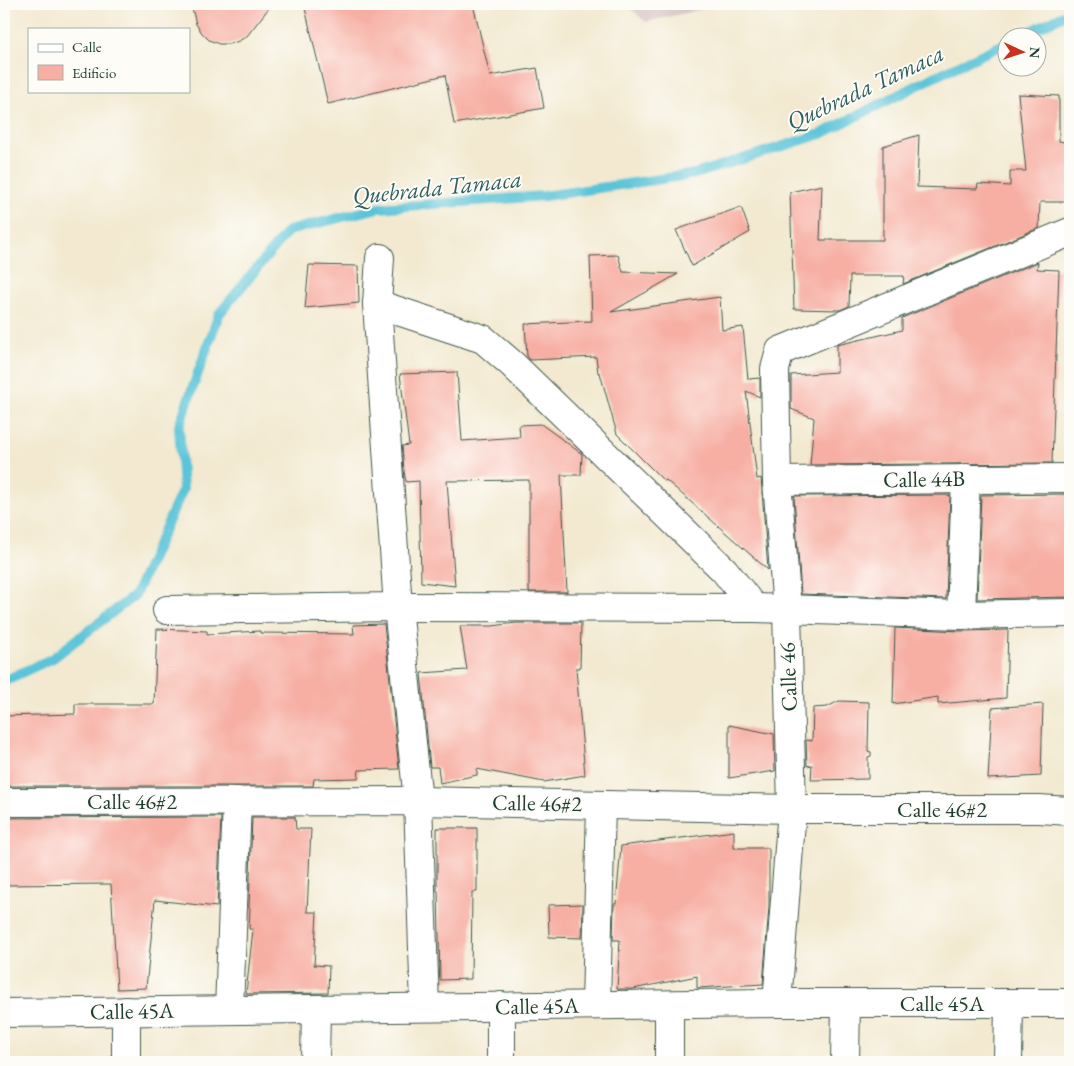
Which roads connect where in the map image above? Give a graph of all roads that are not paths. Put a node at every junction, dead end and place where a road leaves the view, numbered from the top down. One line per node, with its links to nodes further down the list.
1 (1070, 232): 6 (street, Calle 46)
2 (380, 258): 3 (street)
3 (377, 304): 7 (street); 8 (street)
4 (966, 478): 5 (street, Calle 44B); 6 (street, Calle 44B); 12 (street)
5 (1070, 478)
6 (777, 481): 10 (street, Calle 46)
7 (398, 607): 8 (street); 9 (street); 14 (street)
8 (754, 608): 10 (street)
9 (167, 610)
10 (786, 610): 12 (street); 17 (street, Calle 46)
11 (1070, 613): 12 (street)
12 (962, 615)
13 (237, 801): 14 (street, Calle 46#2); 15 (street, Calle 46#2); 27 (street)
14 (418, 801): 16 (street, Calle 46#2); 26 (street)
15 (4, 802)
16 (601, 805): 17 (street, Calle 46#2); 23 (street)
17 (792, 809): 18 (street, Calle 46#2); 19 (street, Calle 46)
18 (1070, 811)
19 (777, 1003): 20 (street, Calle 45A); 24 (street, Calle 45A)
20 (846, 1003): 21 (street, Calle 45A); 35 (street)
21 (1009, 1003): 22 (street, Calle 45A); 36 (street)
22 (1070, 1003)
23 (596, 1005): 24 (street, Calle 45A); 25 (street, Calle 45A)
24 (669, 1005): 34 (street)
25 (501, 1006): 26 (street, Calle 45A); 33 (street)
26 (425, 1008): 28 (street, Calle 45A)
27 (229, 1009): 28 (street, Calle 45A); 29 (street, Calle 45A)
28 (316, 1009): 32 (street)
29 (126, 1011): 30 (street, Calle 45A); 31 (street)
30 (4, 1013)
31 (126, 1062)
32 (315, 1062)
33 (500, 1062)
34 (669, 1062)
35 (845, 1062)
36 (1008, 1062)

